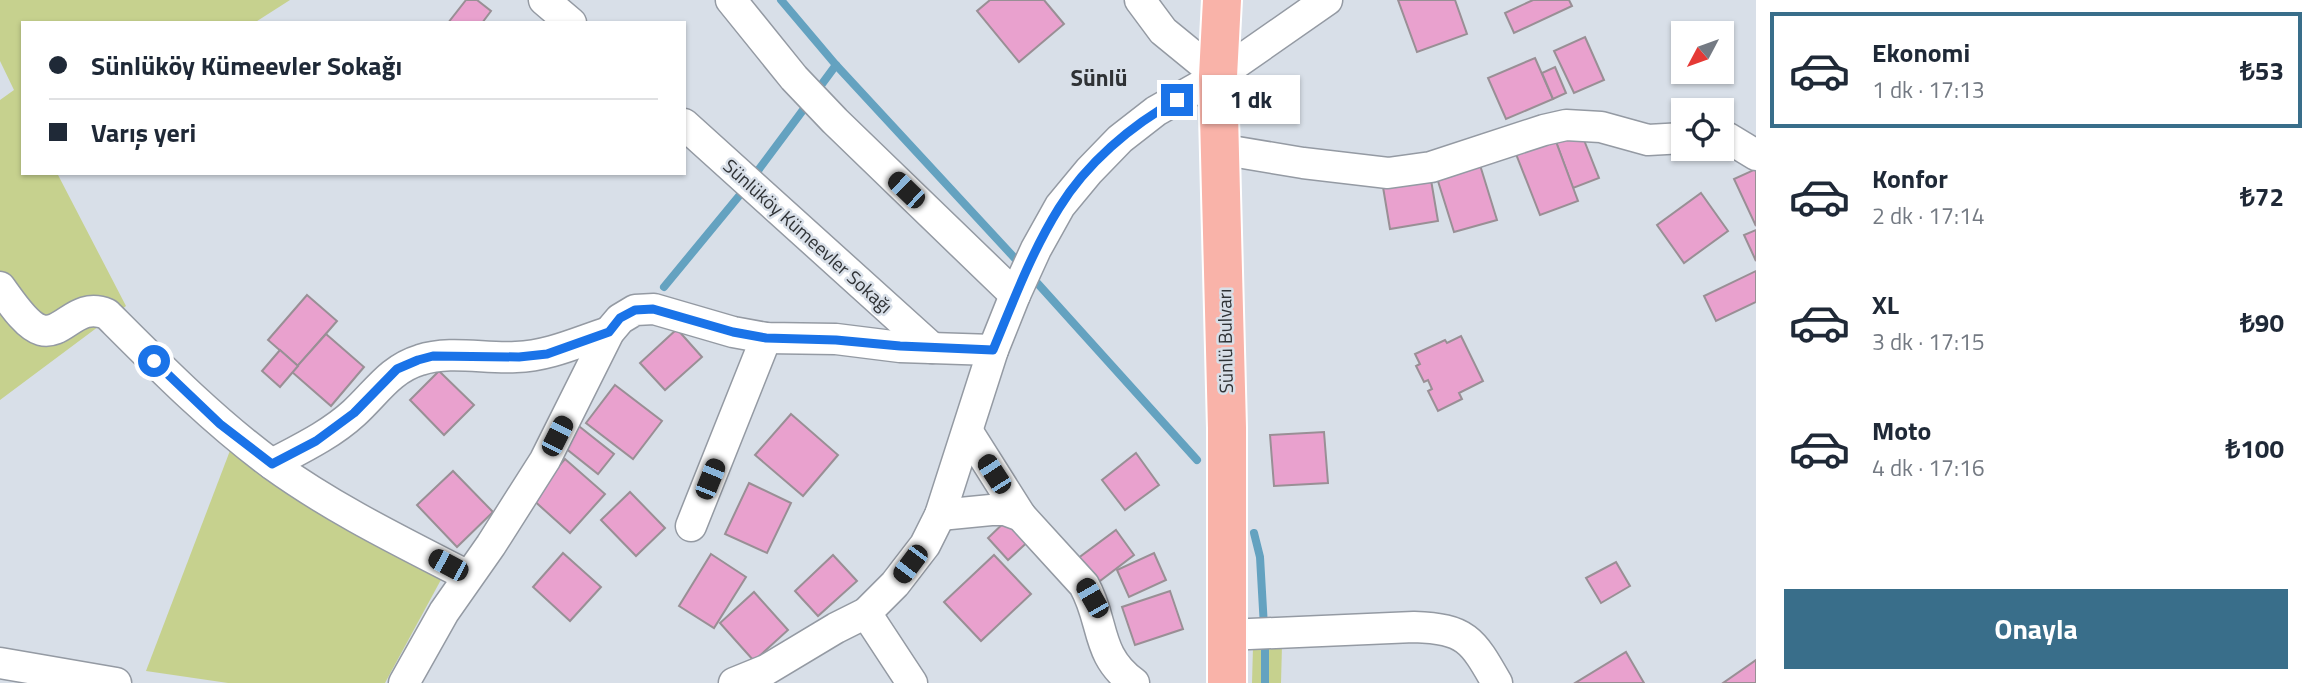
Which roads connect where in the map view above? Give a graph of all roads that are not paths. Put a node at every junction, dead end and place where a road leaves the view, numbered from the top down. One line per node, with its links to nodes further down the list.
1 (544, 0): 6 (street)
2 (731, 0): 14 (street)
3 (1140, 0): 7 (street)
4 (1222, 0): 7 (main road, Sünlü Bulvarı)
5 (1327, 0): 7 (street)
6 (569, 21)
7 (1218, 76): 11 (main road, Sünlü Bulvarı); 14 (street)
8 (686, 126): 17 (street, Sünlüköy Kümeevler Sokağı)
9 (1671, 139): 11 (street)
10 (1734, 142): 12 (street)
11 (1219, 149): 26 (main road, Sünlü Bulvarı)
12 (1756, 155)
13 (0, 287): 20 (street)
14 (1016, 295): 18 (street)
15 (609, 332): 16 (street, Sünlüköy Kümeevler Sokağı); 20 (street, Sünlüköy Kümeevler Sokağı); 24 (street, Sünlüköy Kümeevler Sokağı)
16 (766, 338): 17 (street, Sünlüköy Kümeevler Sokağı); 23 (street)
17 (932, 348): 18 (street, Sünlüköy Kümeevler Sokağı)
18 (993, 350): 19 (street)
19 (968, 432): 21 (street); 22 (street)
20 (272, 464): 24 (street)
21 (940, 516): 22 (street); 25 (street)
22 (1021, 516): 32 (street)
23 (691, 526)
24 (468, 576): 29 (street, Sünlüköy Kümeevler Sokağı)
25 (866, 613): 30 (street); 31 (street)
26 (1227, 635): 33 (main road, Sünlü Bulvarı); 34 (street)
27 (0, 663): 28 (street)
28 (116, 683)
29 (404, 683)
30 (734, 683)
31 (912, 683)
32 (1134, 683)
33 (1227, 683)
34 (1497, 683)

